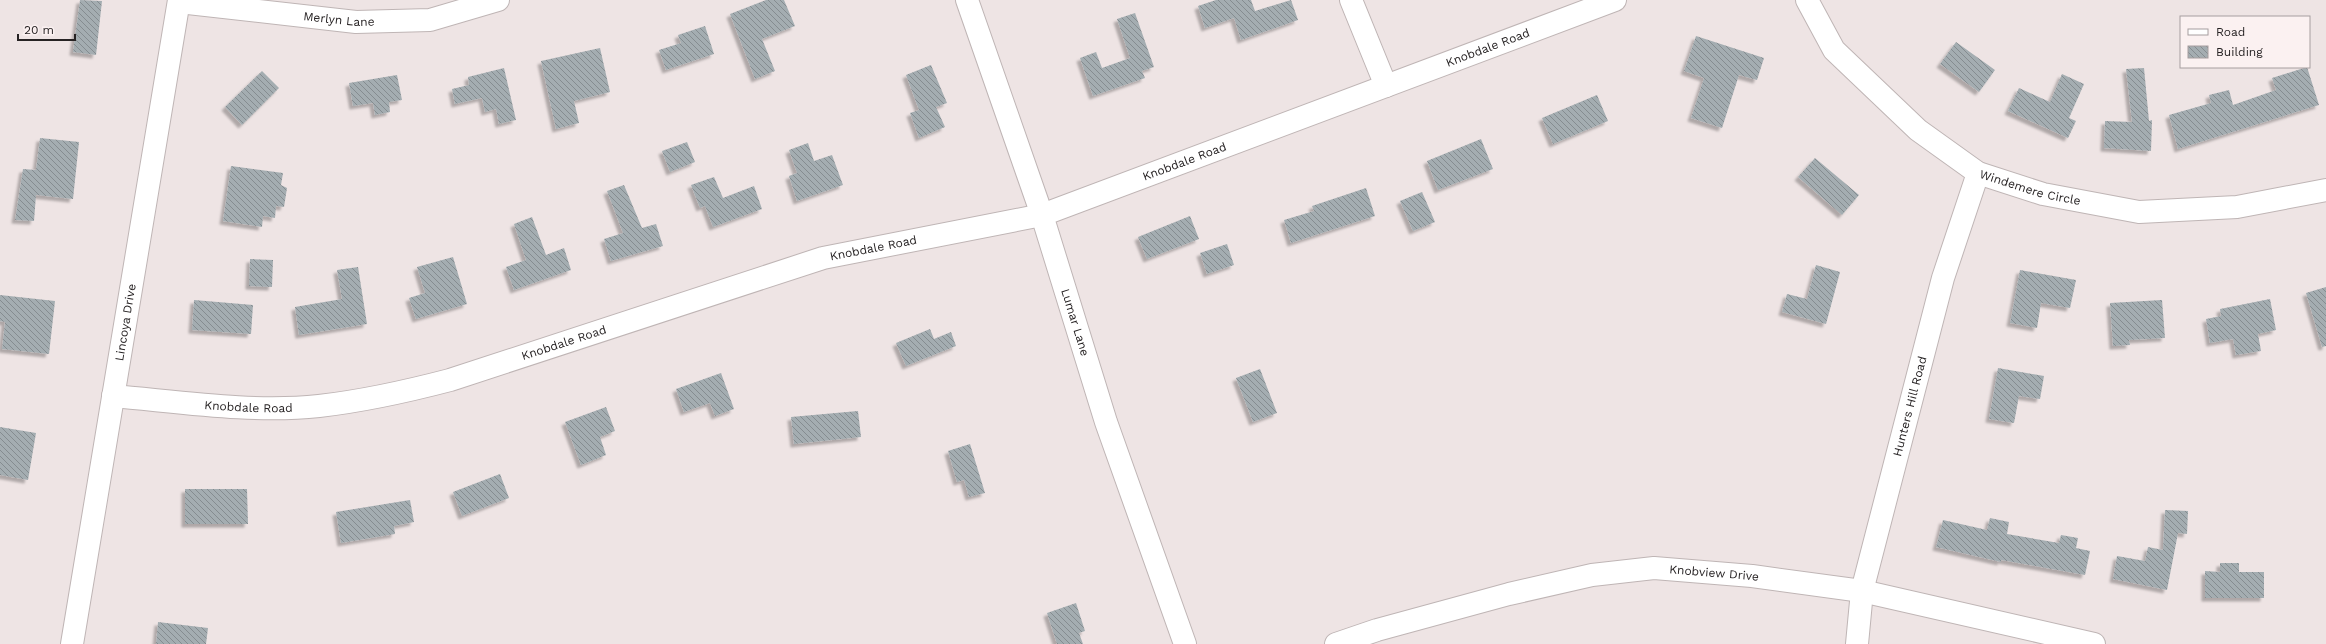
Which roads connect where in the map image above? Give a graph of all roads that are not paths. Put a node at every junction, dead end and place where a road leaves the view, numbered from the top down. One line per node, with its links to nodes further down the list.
1 (498, 0): 6 (street, Merlyn Lane)
2 (967, 0): 10 (street, Lumar Lane)
3 (1352, 0): 7 (street)
4 (1615, 0): 7 (street, Knobdale Road)
5 (1807, 0): 8 (street, Windemere Circle)
6 (179, 1): 11 (street, Lincoya Drive)
7 (1386, 86): 10 (street, Knobdale Road)
8 (1978, 173): 9 (street, Windemere Circle); 12 (street, Hunters Hill Road)
9 (2326, 190)
10 (1042, 216): 11 (street, Knobdale Road); 14 (street, Lumar Lane)
11 (113, 396): 13 (street, Lincoya Drive)
12 (1862, 591): 15 (street, Knobview Drive); 16 (street, Hunters Hill Road); 17 (street, Knobview Drive)
13 (72, 644)
14 (1185, 644)
15 (1336, 644)
16 (1857, 644)
17 (2094, 644)

